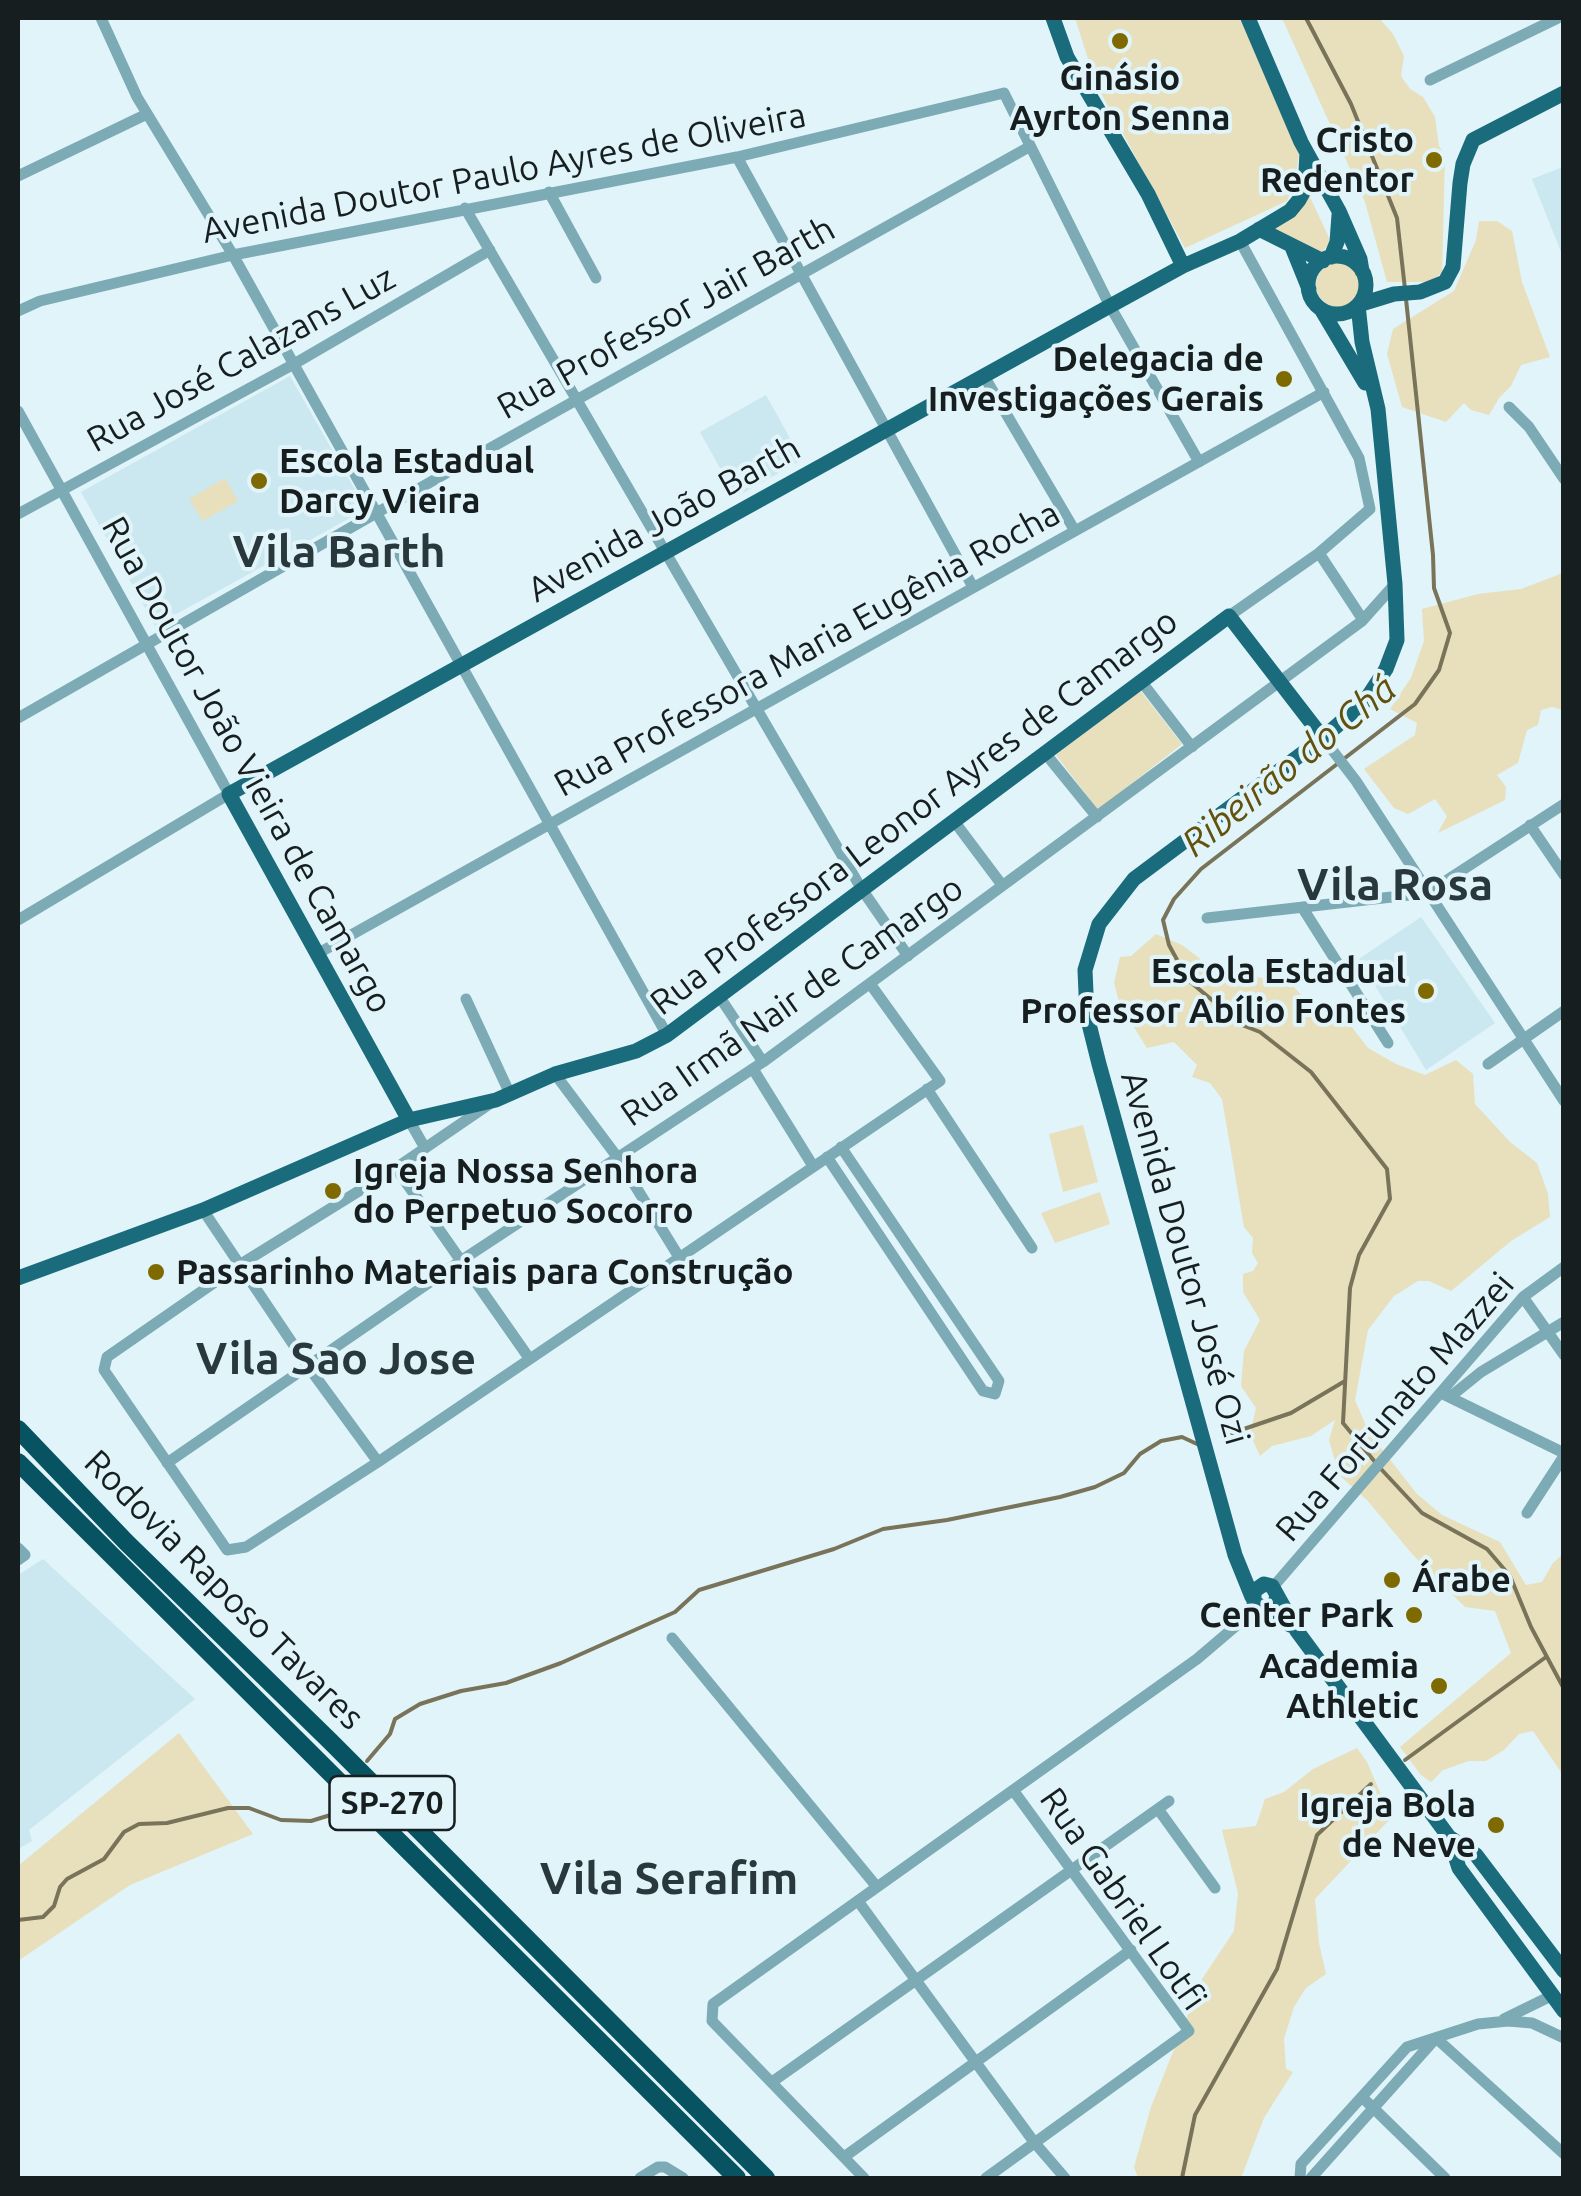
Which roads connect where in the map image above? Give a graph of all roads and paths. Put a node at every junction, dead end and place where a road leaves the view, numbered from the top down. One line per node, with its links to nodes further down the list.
1 (101, 18): 7 (street)
2 (1053, 18): 21 (main road)
3 (1248, 18): 9 (main road)
4 (1558, 18): 5 (street)
5 (1430, 80)
6 (1564, 93): 26 (main road)
7 (147, 114): 11 (street); 19 (street)
8 (1030, 148): 10 (street, Avenida Doutor Paulo Ayres de Oliveira); 22 (street, Rua Professor Jair Barth); 28 (street)
9 (1307, 153): 14 (main road); 15 (main road, Avenida João Barth)
10 (737, 157): 12 (street, Avenida Doutor Paulo Ayres de Oliveira); 22 (street)
11 (18, 176)
12 (549, 192): 13 (street, Avenida Doutor Paulo Ayres de Oliveira); 24 (street)
13 (465, 208): 18 (street); 19 (street, Avenida Doutor Paulo Ayres de Oliveira)
14 (1339, 211): 20 (main road); 23 (main road)
15 (1259, 229): 16 (main road, Avenida João Barth); 17 (main road)
16 (1240, 241): 21 (main road, Avenida João Barth); 33 (street)
17 (1292, 247): 20 (main road); 25 (main road)
18 (490, 250): 31 (street, Rua José Calazans Luz); 34 (street)
19 (233, 255): 30 (street, Avenida Doutor Paulo Ayres de Oliveira); 31 (street)
20 (1327, 259): 23 (main road); 25 (main road)
21 (1184, 266): 28 (main road, Avenida João Barth)
22 (801, 274): 34 (street, Rua Professor Jair Barth); 38 (street)
23 (1364, 276): 26 (main road); 27 (main road)
24 (596, 278)
25 (1309, 290): 29 (main road)
26 (1394, 294): 27 (main road)
27 (1358, 305): 29 (main road); 36 (main road, Avenida Doutor José Ozi)
28 (1110, 306): 32 (main road, Avenida João Barth); 39 (street)
29 (1321, 309): 36 (main road, Avenida Doutor José Ozi)
30 (18, 311)
31 (294, 364): 41 (street, Rua José Calazans Luz); 42 (street)
32 (984, 376): 38 (main road, Avenida João Barth); 44 (street)
33 (1324, 392): 39 (street, Rua Professora Maria Eugênia Rocha); 46 (street, Rua Professora Leonor Ayres de Camargo)
34 (576, 399): 42 (street, Rua Professor Jair Barth); 45 (street)
35 (1509, 406): 40 (street)
36 (1378, 409): 48 (main road, Avenida Doutor José Ozi)
37 (18, 411): 41 (street, Rua Doutor João Vieira de Camargo)
38 (886, 429): 45 (main road, Avenida João Barth); 47 (street)
39 (1199, 462): 44 (street, Rua Professora Maria Eugênia Rocha)
40 (1564, 480)
41 (61, 490): 43 (street, Rua José Calazans Luz); 52 (street, Rua Doutor João Vieira de Camargo)
42 (377, 513): 52 (street, Rua Professor Jair Barth); 53 (street)
43 (18, 514)
44 (1074, 531): 47 (street, Rua Professora Maria Eugênia Rocha)
45 (665, 551): 53 (main road, Avenida João Barth); 56 (street)
46 (1320, 553): 49 (street); 50 (street, Rua Professora Leonor Ayres de Camargo)
47 (974, 587): 56 (street, Rua Professora Maria Eugênia Rocha)
48 (1389, 590): 49 (street); 51 (street, Rua Irmã Nair de Camargo); 58 (main road, Avenida Doutor José Ozi)
49 (1349, 598): 51 (street)
50 (1230, 616): 54 (main road, Rua Professora Leonor Ayres de Camargo); 55 (main road)
51 (1362, 620): 55 (street, Rua Irmã Nair de Camargo)
52 (146, 643): 57 (street, Rua Professor Jair Barth); 61 (street, Rua Doutor João Vieira de Camargo)
53 (462, 668): 61 (main road, Avenida João Barth); 65 (street)
54 (1141, 681): 59 (street); 60 (main road, Rua Professora Leonor Ayres de Camargo)
55 (1281, 682): 58 (main road); 59 (street, Rua Irmã Nair de Camargo)
56 (756, 708): 65 (street, Rua Professora Maria Eugênia Rocha); 69 (street)
57 (18, 718)
58 (1323, 738): 70 (street); 120 (main road, Avenida Doutor José Ozi)
59 (1192, 747): 63 (street, Rua Irmã Nair de Camargo)
60 (1045, 753): 63 (street); 64 (main road, Rua Professora Leonor Ayres de Camargo)
61 (229, 794): 73 (street, Avenida João Barth); 74 (main road, Rua Doutor João Vieira de Camargo)
62 (1564, 804): 66 (street)
63 (1096, 816): 68 (street, Rua Irmã Nair de Camargo)
64 (954, 821): 68 (street); 69 (main road, Rua Professora Leonor Ayres de Camargo)
65 (550, 824): 74 (street, Rua Professora Maria Eugênia Rocha); 80 (street)
66 (1530, 826): 67 (street); 70 (street)
67 (1564, 875)
68 (1002, 885): 75 (street, Rua Irmã Nair de Camargo)
69 (861, 888): 75 (street); 77 (main road, Rua Professora Leonor Ayres de Camargo)
70 (1428, 893): 71 (street); 81 (street)
71 (1302, 907): 72 (street); 82 (street)
72 (1206, 918)
73 (18, 920)
74 (317, 954): 89 (main road, Rua Doutor João Vieira de Camargo)
75 (908, 956): 76 (street, Rua Irmã Nair de Camargo)
76 (870, 985): 84 (street, Rua Irmã Nair de Camargo); 86 (street)
77 (719, 996): 80 (main road, Rua Professora Leonor Ayres de Camargo); 84 (street)
78 (466, 998): 87 (street)
79 (1564, 1010): 81 (street)
80 (667, 1036): 85 (main road, Rua Professora Leonor Ayres de Camargo)
81 (1523, 1041): 83 (street); 88 (street)
82 (1388, 1043)
83 (1488, 1064)
84 (758, 1066): 93 (street, Rua Irmã Nair de Camargo); 94 (street)
85 (555, 1074): 87 (main road, Rua Professora Leonor Ayres de Camargo); 93 (street)
86 (927, 1089): 90 (street); 99 (street)
87 (503, 1097): 89 (main road, Rua Professora Leonor Ayres de Camargo); 91 (street)
88 (1564, 1101)
89 (409, 1120): 91 (street, Rua Doutor João Vieira de Camargo); 96 (main road, Rua Professora Leonor Ayres de Camargo)
90 (841, 1147): 92 (street); 97 (street)
91 (424, 1148): 95 (street)
92 (828, 1157): 94 (street); 98 (street)
93 (618, 1158): 100 (street); 101 (street, Rua Irmã Nair de Camargo)
94 (813, 1166): 100 (street)
95 (396, 1168): 101 (street); 102 (street)
96 (204, 1210): 102 (street); 104 (main road, Rua Professora Leonor Ayres de Camargo)
97 (897, 1230): 98 (street); 106 (street)
98 (883, 1240): 107 (street)
99 (1032, 1248)
100 (679, 1257): 111 (street)
101 (462, 1260): 111 (street); 112 (street, Rua Irmã Nair de Camargo)
102 (241, 1264): 112 (street); 118 (street)
103 (1564, 1267): 105 (street, Rua Fortunato Mazzei)
104 (19, 1277)
105 (1522, 1297): 109 (street); 113 (street, Rua Fortunato Mazzei)
106 (949, 1309): 107 (street); 107 (street)
107 (936, 1319)
108 (1564, 1322): 109 (street)
109 (1549, 1332): 110 (street); 113 (street)
110 (1564, 1354)
111 (529, 1358): 117 (street)
112 (306, 1365): 117 (street); 118 (street, Rua Irmã Nair de Camargo)
113 (1445, 1395): 115 (street); 120 (street, Rua Fortunato Mazzei)
114 (18, 1429): 146 (highway, Rodovia Raposo Tavares / SP-270)
115 (1564, 1454): 119 (street)
116 (18, 1462): 145 (highway, Rodovia Raposo Tavares / SP-270)
117 (378, 1462): 118 (street)
118 (168, 1463)
119 (1527, 1513)
120 (1264, 1597): 122 (street, Rua Fortunato Mazzei); 123 (main road)
121 (672, 1638): 125 (street)
122 (1013, 1790): 124 (street, Rua Gabriel Lotfi); 125 (street)
123 (1450, 1837): 129 (main road); 131 (main road)
124 (1070, 1871): 126 (street); 128 (street, Rua Gabriel Lotfi); 130 (street)
125 (877, 1887): 127 (street)
126 (1215, 1888)
127 (858, 1901): 130 (street); 137 (street)
128 (1130, 1950): 136 (street); 140 (street, Rua Gabriel Lotfi)
129 (1564, 1971)
130 (916, 1979): 136 (street); 137 (street)
131 (1554, 1996): 132 (main road); 133 (street)
132 (1564, 2011)
133 (1496, 2022): 134 (street); 135 (street)
134 (1436, 2038): 138 (street); 139 (street); 141 (street)
135 (1564, 2038)
136 (977, 2064): 140 (street); 142 (street)
137 (772, 2082): 142 (street)
138 (1362, 2096): 139 (street); 150 (street)
139 (1375, 2109): 151 (street); 152 (street)
140 (1034, 2142): 148 (street); 149 (street)
141 (1564, 2154)
142 (844, 2157): 147 (street)
143 (640, 2178): 144 (street)
144 (683, 2178)
145 (737, 2178)
146 (766, 2178)
147 (864, 2178)
148 (986, 2178)
149 (1065, 2178)
150 (1300, 2178)
151 (1311, 2178)
152 (1445, 2178)

